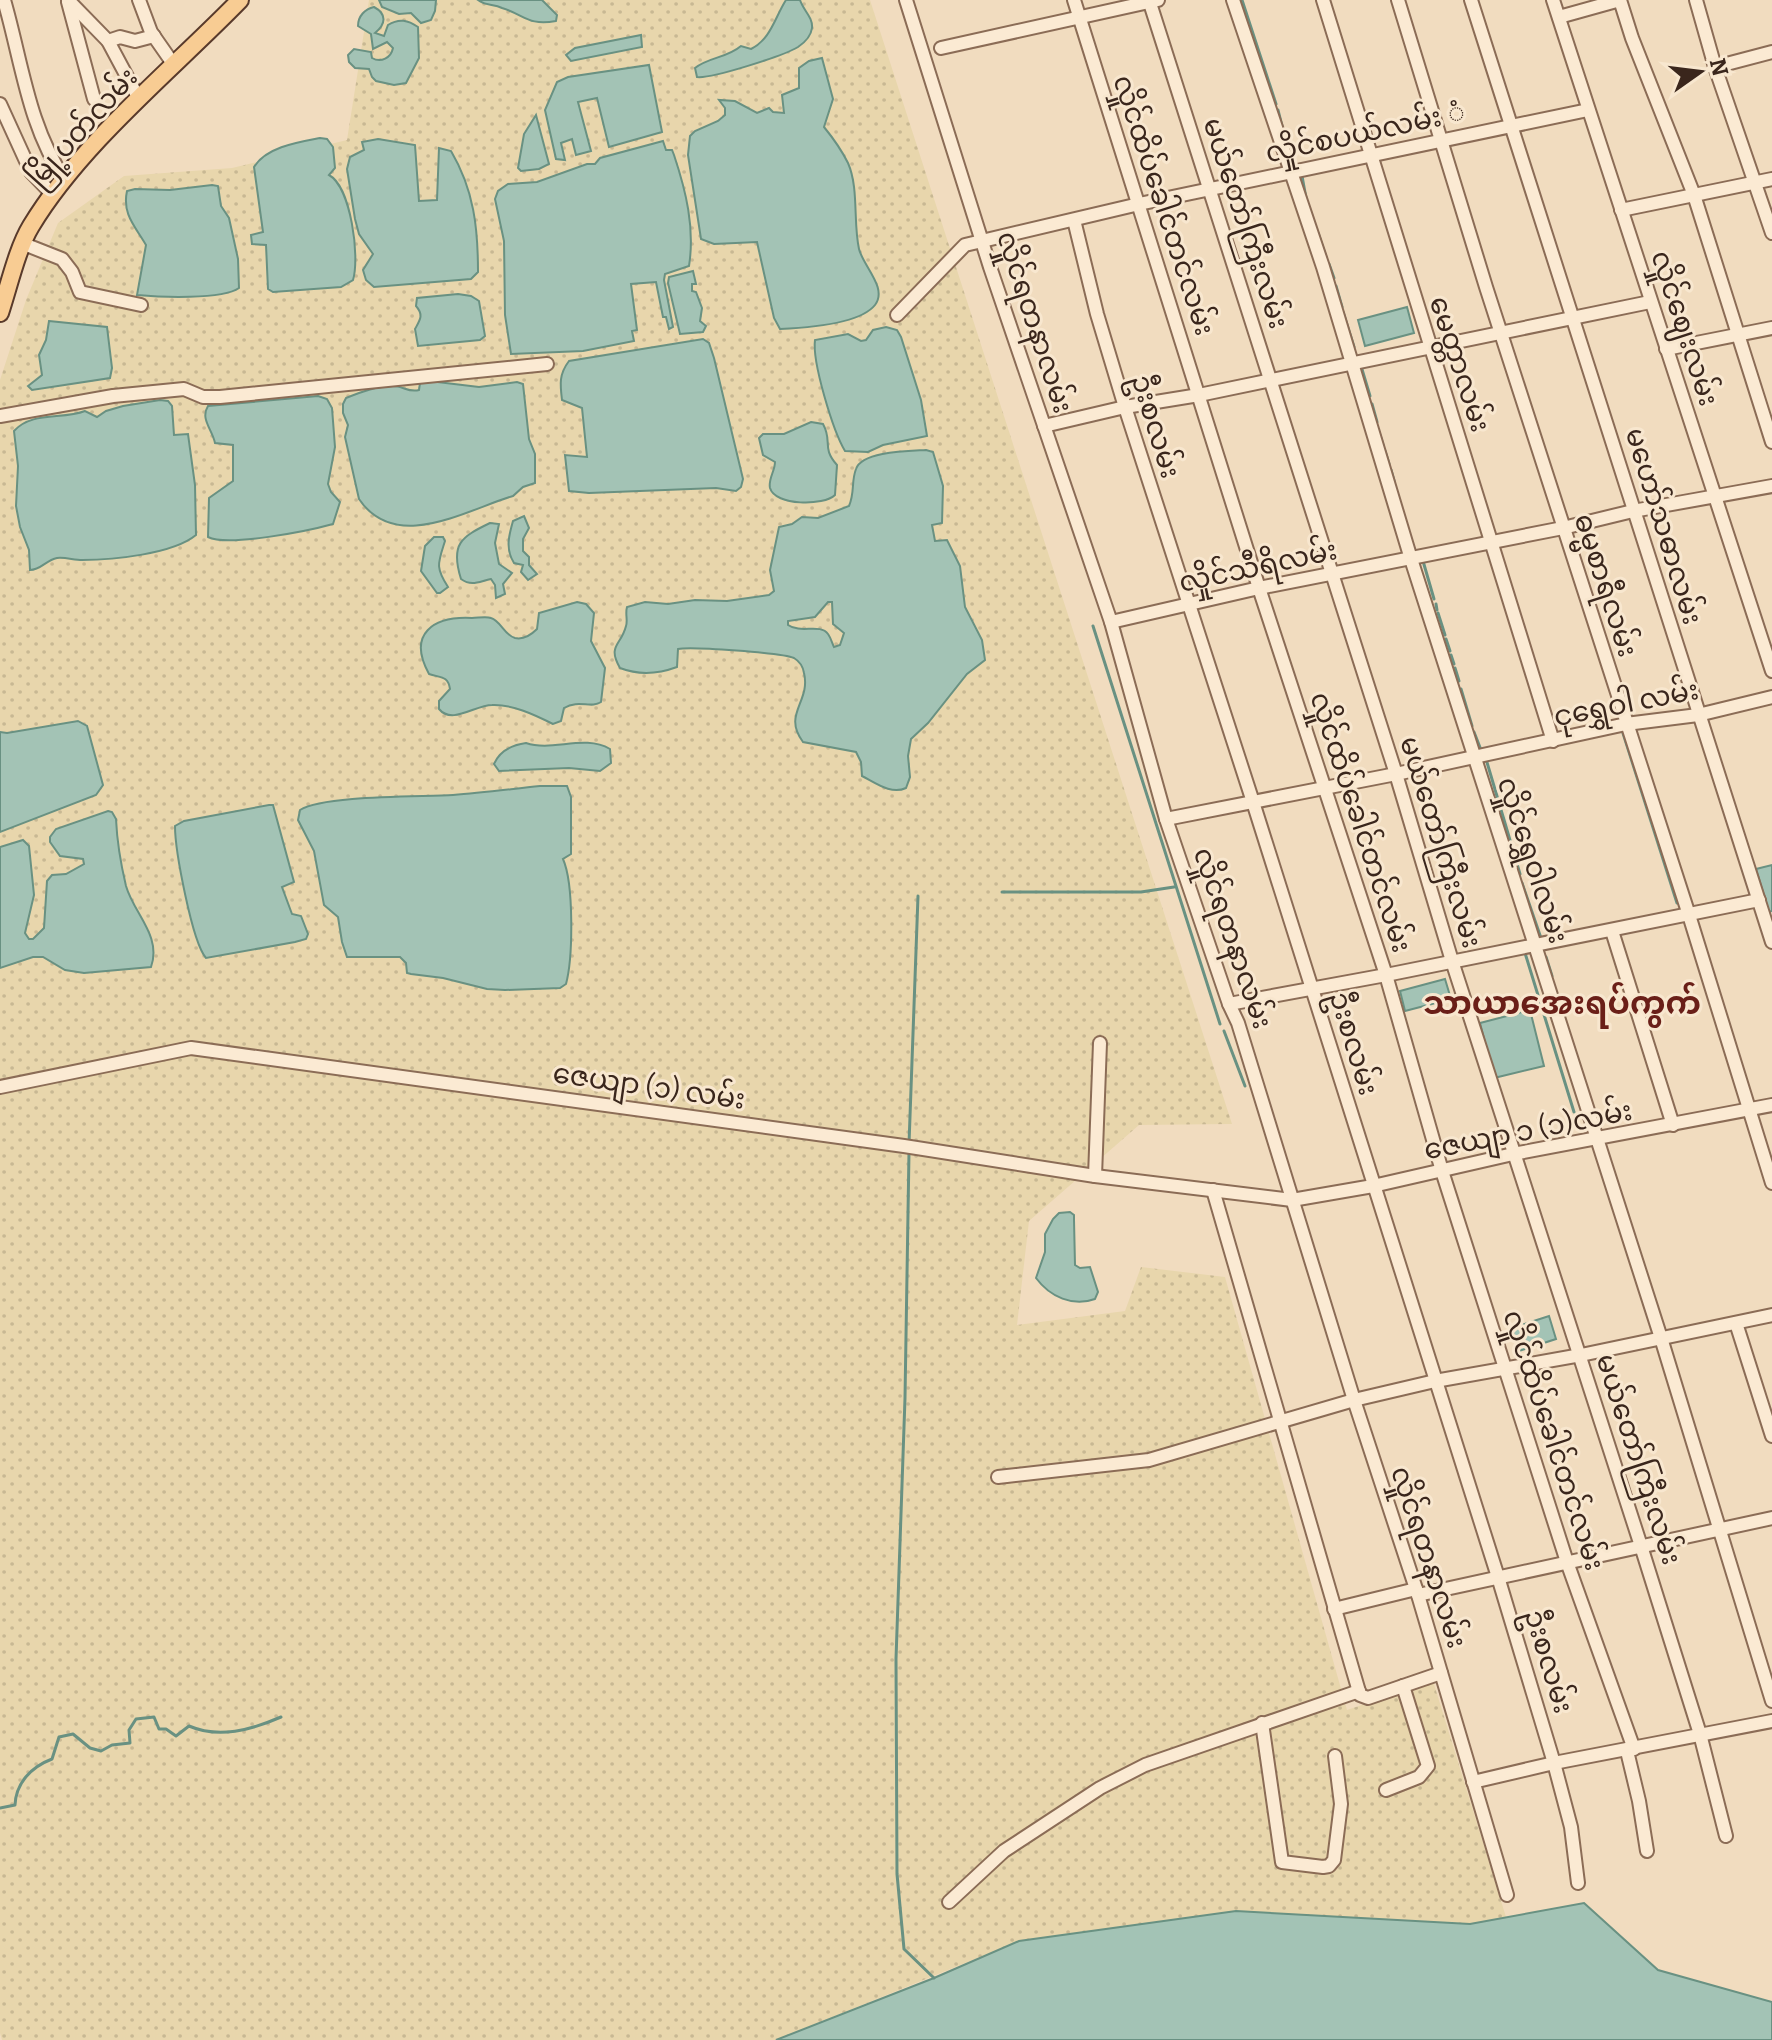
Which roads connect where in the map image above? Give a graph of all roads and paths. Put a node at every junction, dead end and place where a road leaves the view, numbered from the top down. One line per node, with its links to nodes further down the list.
1 (4, 0): 32 (street)
2 (67, 0): 18 (street); 23 (street)
3 (139, 0): 17 (street)
4 (906, 0): 41 (street, လှိုင်ရတနာလမ်း)
5 (1074, 0): 16 (street, လှိုင်ထိပ်ခေါင်တင်လမ်း)
6 (1233, 0): 30 (street, လှိုင်ရွှေဝါလမ်း)
7 (1323, 0): 29 (street, မေတ္တာလမ်း)
8 (1398, 0): 28 (street, ဓမ္မစာရီလမ်း)
9 (1471, 0): 27 (street)
10 (1553, 0): 15 (street, လှိုင်ဈေးလမ်း)
11 (1620, 0): 15 (street); 36 (street)
12 (1696, 0): 22 (street)
13 (1152, 1): 16 (street); 34 (street, မယ်တော်ကြီးလမ်း)
14 (234, 3): 21 (main road, မြို့ပတ်လမ်း)
15 (1559, 17): 26 (street, လှိုင်ဈေးလမ်း)
16 (1079, 19): 19 (street); 37 (street, လှိုင်ထိပ်ခေါင်တင်လမ်း)
17 (154, 36): 18 (street); 21 (street)
18 (108, 41): 24 (street)
19 (941, 48)
20 (1772, 52): 22 (street)
21 (174, 65): 24 (main road, မြို့ပတ်လမ်း)
22 (1715, 67): 33 (street)
23 (94, 99)
24 (139, 99): 32 (main road, မြို့ပတ်လမ်း)
25 (0, 104): 35 (street)
26 (1588, 110): 27 (street, လှိုင်စပယ်လမ်း ံ); 38 (street, လှိုင်ဈေးလမ်း)
27 (1510, 126): 28 (street, လှိုင်စပယ်လမ်း ံ); 47 (street, မဟော်သဓာလမ်း)
28 (1442, 142): 29 (street, လှိုင်စပယ်လမ်း ံ); 49 (street, ဓမ္မစာရီလမ်း)
29 (1371, 156): 30 (street, လှိုင်စပယ်လမ်း ံ); 51 (street, မေတ္တာလမ်း)
30 (1289, 172): 34 (street, လှိုင်စပယ်လမ်း ံ); 53 (street, လှိုင်ရွှေဝါလမ်း)
31 (1772, 179): 33 (street)
32 (65, 180): 35 (main road, မြို့ပတ်လမ်း)
33 (1755, 183): 36 (street); 40 (street)
34 (1209, 189): 37 (street, လှိုင်စပယ်လမ်း ံ); 55 (street, မယ်တော်ကြီးလမ်း)
35 (53, 195): 42 (main road, မြို့ပတ်လမ်း)
36 (1694, 195): 38 (street); 50 (street)
37 (1139, 204): 39 (street, လှိုင်စပယ်လမ်း ံ); 56 (street, လှိုင်ထိပ်ခေါင်တင်လမ်း)
38 (1621, 210): 43 (street, လှိုင်ဈေးလမ်း)
39 (1074, 220): 41 (street, လှိုင်စပယ်လမ်း ံ); 57 (street, ဦးစလမ်း)
40 (1772, 233)
41 (983, 240): 46 (street, လှိုင်စပယ်လမ်း ံ); 59 (street, လှိုင်ရတနာလမ်း)
42 (24, 244): 44 (street); 45 (main road, မြို့ပတ်လမ်း)
43 (1650, 302): 47 (street); 52 (street, လှိုင်ဈေးလမ်း)
44 (141, 305)
45 (0, 313)
46 (897, 315)
47 (1573, 317): 49 (street); 63 (street, မဟော်သဓာလမ်း)
48 (1772, 328): 50 (street)
49 (1501, 331): 51 (street); 64 (street, ဓမ္မစာရီလမ်း)
50 (1739, 334): 52 (street); 60 (street)
51 (1431, 347): 53 (street); 65 (street, မေတ္တာလမ်း)
52 (1666, 349): 62 (street, လှိုင်ဈေးလမ်း)
53 (1352, 363): 55 (street); 66 (street, လှိုင်ရွှေဝါလမ်း)
54 (547, 364): 58 (street)
55 (1271, 378): 56 (street); 67 (street, မယ်တော်ကြီးလမ်း)
56 (1199, 395): 57 (street); 68 (street, လှိုင်ထိပ်ခေါင်တင်လမ်း)
57 (1125, 407): 59 (street); 69 (street, ဦးစလမ်း)
58 (0, 416)
59 (1044, 426): 70 (street, လှိုင်ရတနာလမ်း)
60 (1772, 442)
61 (1772, 486): 62 (street, လှိုင်သီရိလမ်း)
62 (1715, 495): 63 (street, လှိုင်သီရိလမ်း); 71 (street, လှိုင်ဈေးလမ်း)
63 (1633, 511): 64 (street, လှိုင်သီရိလမ်း); 73 (street, မဟော်သဓာလမ်း)
64 (1563, 528): 65 (street, လှိုင်သီရိလမ်း); 74 (street, ဓမ္မစာရီလမ်း)
65 (1489, 542): 66 (street, လှိုင်သီရိလမ်း); 75 (street, မေတ္တာလမ်း)
66 (1417, 557): 67 (street, လှိုင်သီရိလမ်း); 76 (street, လှိုင်ရွှေဝါလမ်း)
67 (1331, 575): 68 (street, လှိုင်သီရိလမ်း); 77 (street, မယ်တော်ကြီးလမ်း)
68 (1259, 588): 69 (street, လှိုင်သီရိလမ်း); 78 (street, လှိုင်ထိပ်ခေါင်တင်လမ်း)
69 (1188, 605): 70 (street, လှိုင်သီရိလမ်း); 79 (street, ဦးစလမ်း)
70 (1111, 622): 80 (street, လှိုင်ရတနာလမ်း)
71 (1772, 671)
72 (1772, 697): 73 (street, ငုရွှေဝါ လမ်း)
73 (1698, 715): 74 (street, ငုရွှေဝါ လမ်း); 81 (street, မဟော်သဓာလမ်း)
74 (1626, 724): 75 (street, ငုရွှေဝါ လမ်း); 82 (street, ဓမ္မစာရီလမ်း)
75 (1553, 741): 76 (street, ငုရွှေဝါ လမ်း)
76 (1481, 754): 77 (street, ငုရွှေဝါ လမ်း); 85 (street, လှိုင်ရွှေဝါလမ်း)
77 (1396, 774): 78 (street, ငုရွှေဝါ လမ်း); 86 (street, မယ်တော်ကြီးလမ်း)
78 (1325, 788): 79 (street, ငုရွှေဝါ လမ်း); 87 (street, လှိုင်ထိပ်ခေါင်တင်လမ်း)
79 (1253, 802): 80 (street, ငုရွှေဝါ လမ်း); 88 (street, ဦးစလမ်း)
80 (1166, 819): 89 (street, လှိုင်ရတနာလမ်း)
81 (1759, 900): 82 (street); 84 (street, မဟော်သဓာလမ်း)
82 (1689, 915): 83 (street); 93 (street, ဓမ္မစာရီလမ်း)
83 (1612, 931): 85 (street); 94 (street)
84 (1772, 942)
85 (1536, 946): 86 (street); 95 (street, လှိုင်ရွှေဝါလမ်း)
86 (1452, 961): 87 (street); 96 (street, မယ်တော်ကြီးလမ်း)
87 (1386, 975): 88 (street); 97 (street, လှိုင်ထိပ်ခေါင်တင်လမ်း)
88 (1312, 990): 89 (street); 100 (street, ဦးစလမ်း)
89 (1229, 1004): 102 (street, လှိုင်ရတနာလမ်း)
90 (1100, 1043): 98 (street)
91 (0, 1087): 98 (street, ဇေယျာ (၁) လမ်း)
92 (1772, 1105): 93 (street, ဇေယျာ ၁ (၁)လမ်း)
93 (1748, 1110): 94 (street, ဇေယျာ ၁ (၁)လမ်း); 99 (street, ဓမ္မစာရီလမ်း)
94 (1673, 1125): 95 (street, ဇေယျာ ၁ (၁)လမ်း)
95 (1596, 1139): 96 (street, ဇေယျာ ၁ (၁)လမ်း); 105 (street, လှိုင်ရွှေဝါလမ်း)
96 (1513, 1154): 97 (street, ဇေယျာ ၁ (၁)လမ်း); 106 (street, မယ်တော်ကြီးလမ်း)
97 (1442, 1171): 100 (street, ဇေယျာ ၁ (၁)လမ်း); 107 (street, လှိုင်ထိပ်ခေါင်တင်လမ်း)
98 (1095, 1176): 101 (street, ဇေယျာ (၁) လမ်း)
99 (1772, 1183)
100 (1373, 1186): 102 (street, ဇေယျာ ၁ (၁)လမ်း); 108 (street, ဦးစလမ်း)
101 (1213, 1190): 102 (street, ဇေယျာ (၁) လမ်း); 110 (street)
102 (1292, 1200): 109 (street, လှိုင်ရတနာလမ်း)
103 (1772, 1315): 104 (street)
104 (1736, 1323): 105 (street); 111 (street)
105 (1661, 1338): 106 (street); 114 (street, လှိုင်ရွှေဝါလမ်း)
106 (1581, 1355): 107 (street); 115 (street, မယ်တော်ကြီးလမ်း)
107 (1506, 1369): 108 (street); 116 (street, လှိုင်ထိပ်ခေါင်တင်လမ်း)
108 (1435, 1381): 109 (street); 117 (street, ဦးစလမ်း)
109 (1354, 1400): 110 (street); 118 (street, လှိုင်ရတနာလမ်း)
110 (1279, 1422): 112 (street); 119 (street)
111 (1772, 1436)
112 (998, 1477)
113 (1772, 1518): 114 (street)
114 (1719, 1529): 115 (street); 123 (street, လှိုင်ရွှေဝါလမ်း)
115 (1641, 1546): 116 (street); 126 (street, မယ်တော်ကြီးလမ်း)
116 (1567, 1562): 117 (street); 127 (street, လှိုင်ထိပ်ခေါင်တင်လမ်း)
117 (1498, 1577): 118 (street); 129 (street, ဦးစလမ်း)
118 (1417, 1592): 119 (street); 120 (street, လှိုင်ရတနာလမ်း)
119 (1334, 1609): 122 (street)
120 (1441, 1673): 121 (street); 130 (street, လှိုင်ရတနာလမ်း)
121 (1403, 1686): 122 (street); 131 (street)
122 (1359, 1691): 125 (street)
123 (1772, 1701)
124 (1772, 1721): 126 (street)
125 (1262, 1723): 128 (street); 136 (street)
126 (1700, 1734): 127 (street); 132 (street, မယ်တော်ကြီးလမ်း)
127 (1630, 1750): 129 (street); 133 (street, လှိုင်ထိပ်ခေါင်တင်လမ်း)
128 (1335, 1756)
129 (1554, 1763): 130 (street); 134 (street, ဦးစလမ်း)
130 (1473, 1782): 135 (street, လှိုင်ရတနာလမ်း)
131 (1386, 1790)
132 (1726, 1836)
133 (1647, 1851)
134 (1578, 1883)
135 (1507, 1895)
136 (949, 1902)

